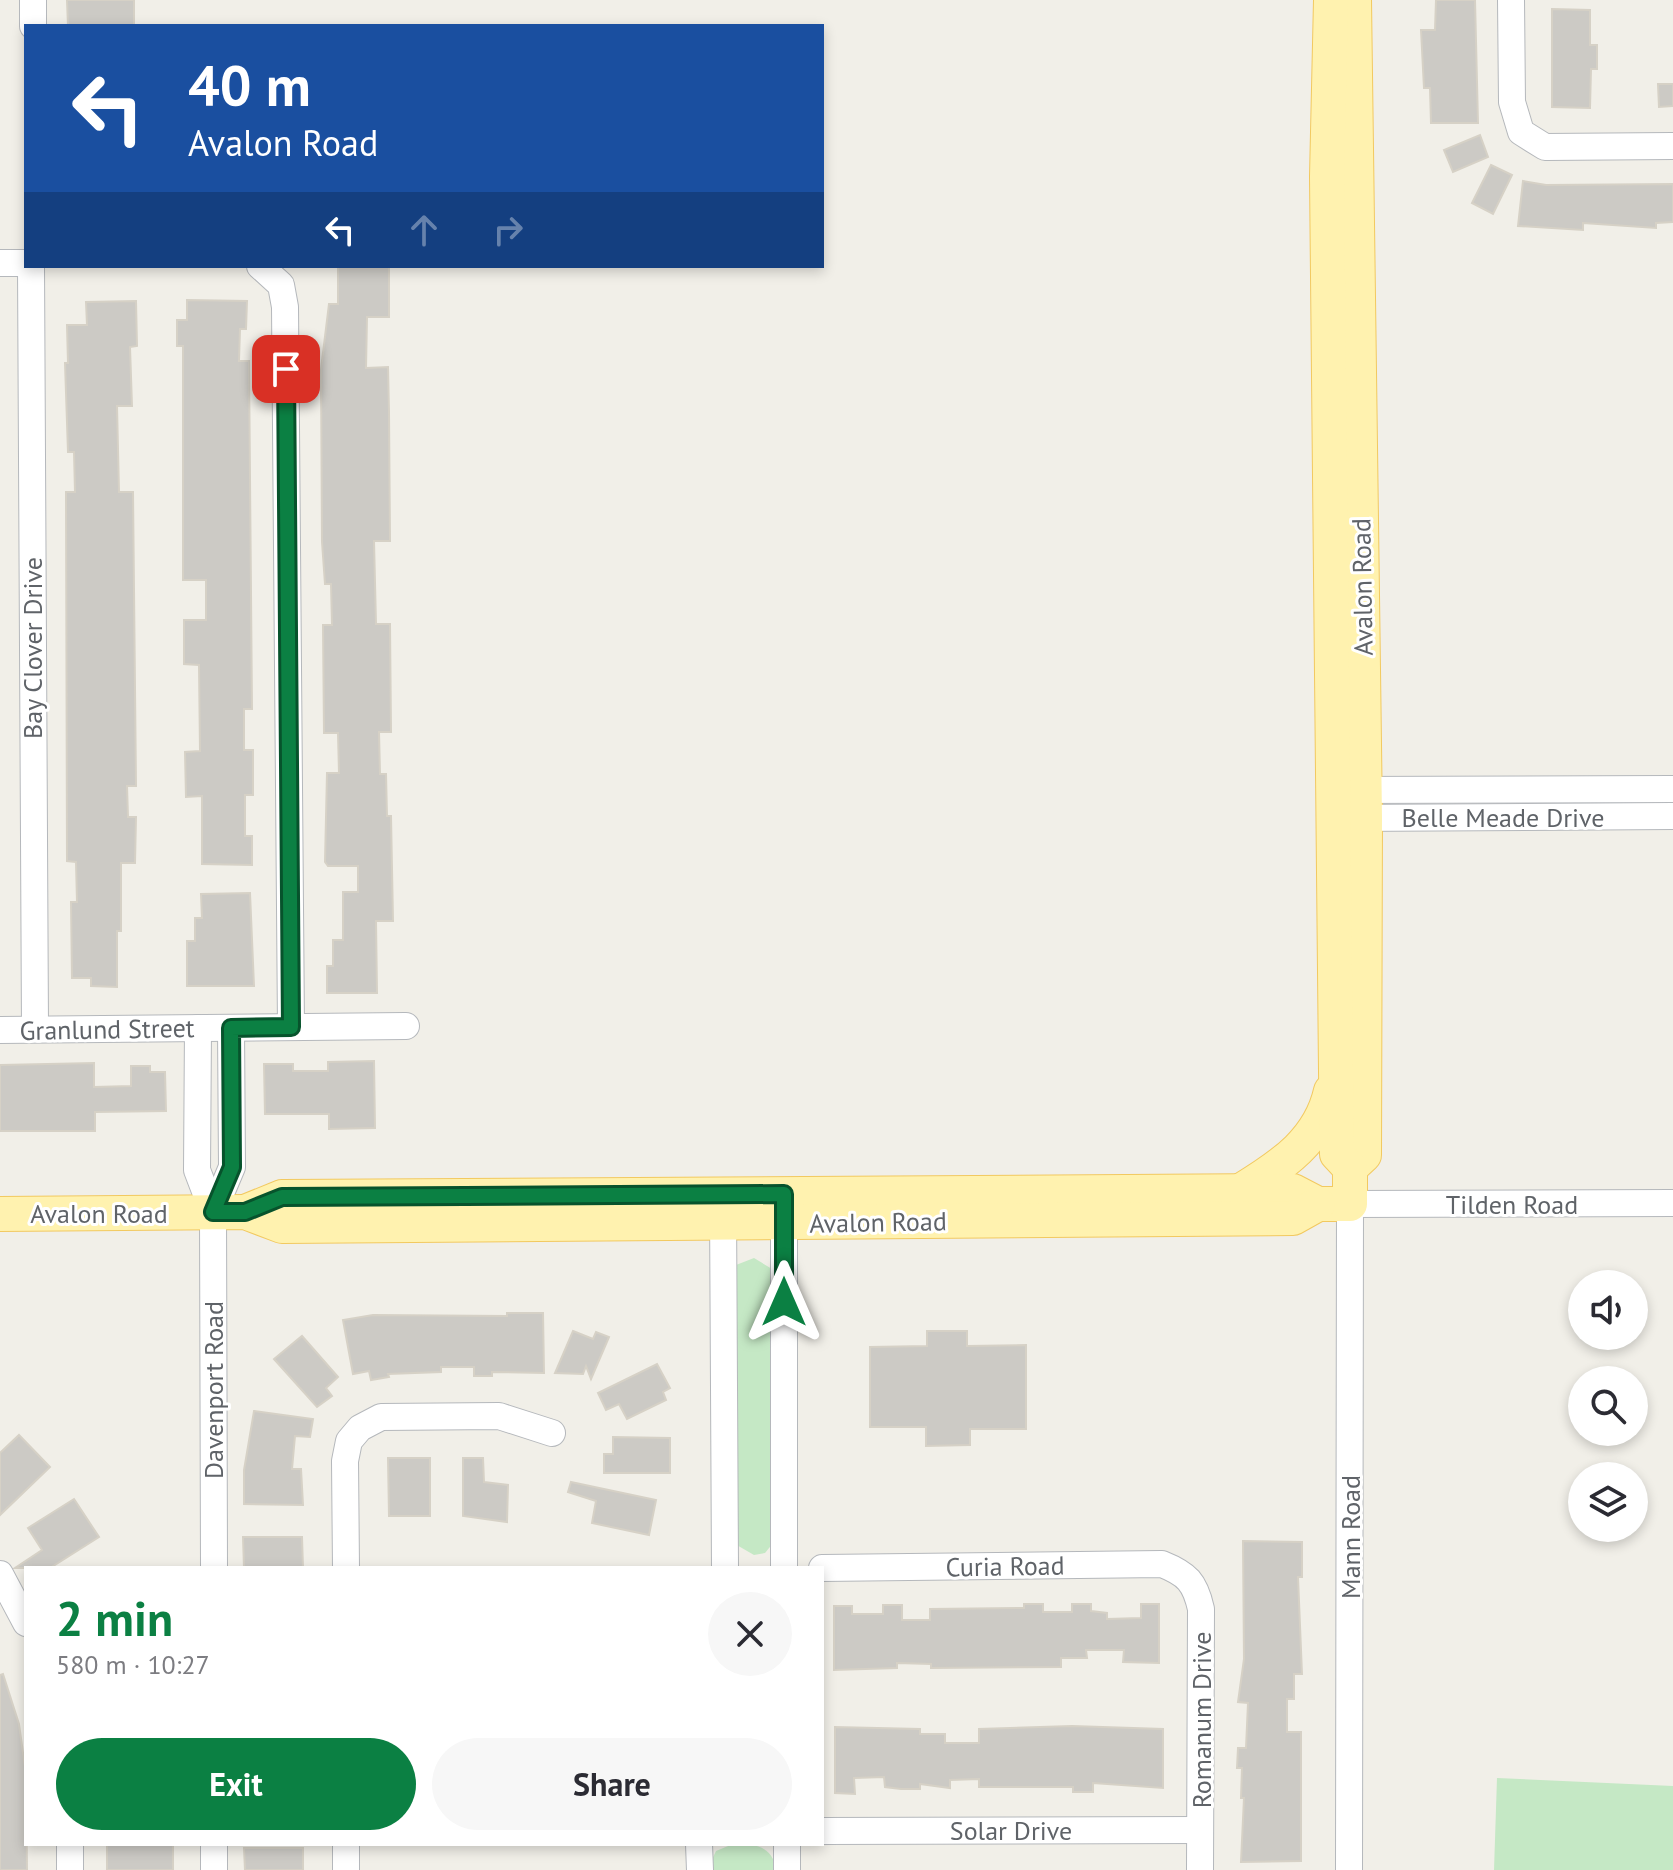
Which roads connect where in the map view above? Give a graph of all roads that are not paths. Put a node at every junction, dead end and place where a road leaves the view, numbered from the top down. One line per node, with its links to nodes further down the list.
1 (33, 0): 5 (street)
2 (1331, 0): 13 (main road, Avalon Road)
3 (1354, 0): 13 (main road, Avalon Road)
4 (1511, 0): 6 (street)
5 (33, 24)
6 (1673, 146)
7 (0, 263): 8 (street)
8 (24, 264)
9 (28, 268): 20 (street, Bay Clover Drive)
10 (262, 268): 17 (street)
11 (1673, 789): 12 (street, Belle Meade Drive)
12 (1515, 790): 13 (street, Belle Meade Drive); 15 (street)
13 (1349, 804): 15 (street, Belle Meade Drive); 22 (main road, Avalon Road); 25 (main road, Avalon Road)
14 (1673, 816): 15 (street, Belle Meade Drive)
15 (1515, 817)
16 (406, 1026): 17 (street, Granlund Street)
17 (291, 1027): 19 (street, Granlund Street)
18 (198, 1028): 19 (street, Granlund Street); 20 (street, Granlund Street); 23 (street)
19 (231, 1028): 24 (street)
20 (35, 1029): 21 (street, Granlund Street)
21 (0, 1030)
22 (1336, 1071): 25 (main road, Avalon Road); 26 (main road)
23 (198, 1093): 24 (street); 31 (street)
24 (231, 1093): 31 (street)
25 (1350, 1168): 28 (main road, Avalon Road)
26 (1240, 1191): 28 (main road, Avalon Road); 30 (main road, Avalon Road)
27 (1673, 1203): 28 (street, Tilden Road)
28 (1334, 1204): 30 (main road, Avalon Road); 55 (street, Mann Road)
29 (723, 1209): 30 (main road, Avalon Road); 31 (main road, Avalon Road); 36 (street)
30 (784, 1209): 37 (street)
31 (229, 1212): 32 (main road, Avalon Road); 34 (street, Davenport Road)
32 (0, 1214)
33 (552, 1433): 35 (street)
34 (214, 1566)
35 (346, 1566)
36 (725, 1566)
37 (784, 1566)
38 (824, 1568): 40 (street, Curia Road)
39 (0, 1574): 41 (street)
40 (1186, 1574): 42 (street, Romanum Drive)
41 (24, 1619)
42 (1200, 1830): 43 (street, Solar Drive); 54 (street, Romanum Drive)
43 (824, 1831)
44 (70, 1846): 49 (street)
45 (214, 1846): 50 (street)
46 (346, 1846): 51 (street)
47 (699, 1846): 52 (street)
48 (787, 1846): 53 (street)
49 (70, 1870)
50 (214, 1870)
51 (346, 1870)
52 (700, 1870)
53 (787, 1870)
54 (1200, 1870)
55 (1349, 1870)

